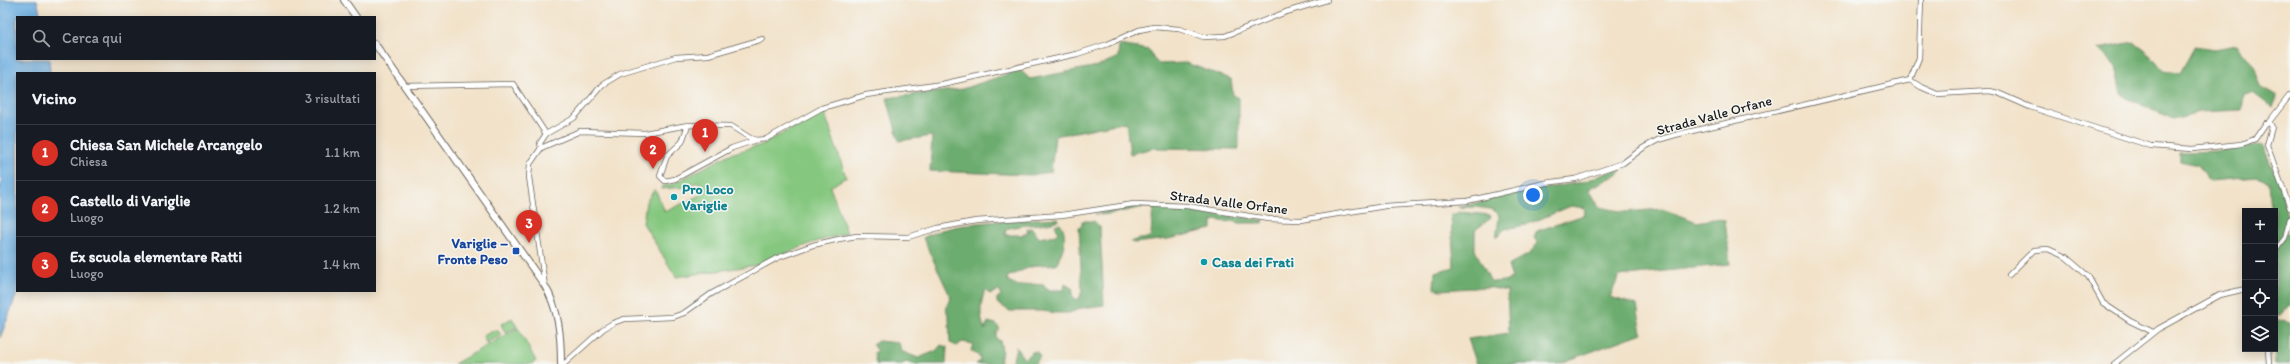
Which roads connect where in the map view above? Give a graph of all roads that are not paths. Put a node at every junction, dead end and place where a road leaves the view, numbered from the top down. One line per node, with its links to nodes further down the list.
1 (344, 0): 4 (street)
2 (1327, 0): 13 (street)
3 (1921, 0): 7 (street)
4 (355, 16)
5 (763, 39): 12 (street)
6 (376, 45): 8 (street)
7 (1910, 80): 10 (street); 24 (street, Strada Valle Orfane)
8 (404, 86): 12 (street); 19 (street)
9 (2290, 95): 10 (street)
10 (2269, 122): 15 (street)
11 (688, 125): 13 (street); 13 (street); 14 (street)
12 (546, 134): 14 (street)
13 (756, 140)
14 (541, 148): 19 (street)
15 (2290, 208)
16 (2290, 218): 17 (street)
17 (2278, 246)
18 (2009, 275): 21 (street)
19 (545, 286): 23 (street)
20 (2242, 290): 21 (street)
21 (2153, 332): 25 (street)
22 (2268, 352): 26 (street)
23 (561, 364)
24 (564, 364)
25 (2114, 364)
26 (2269, 364)

